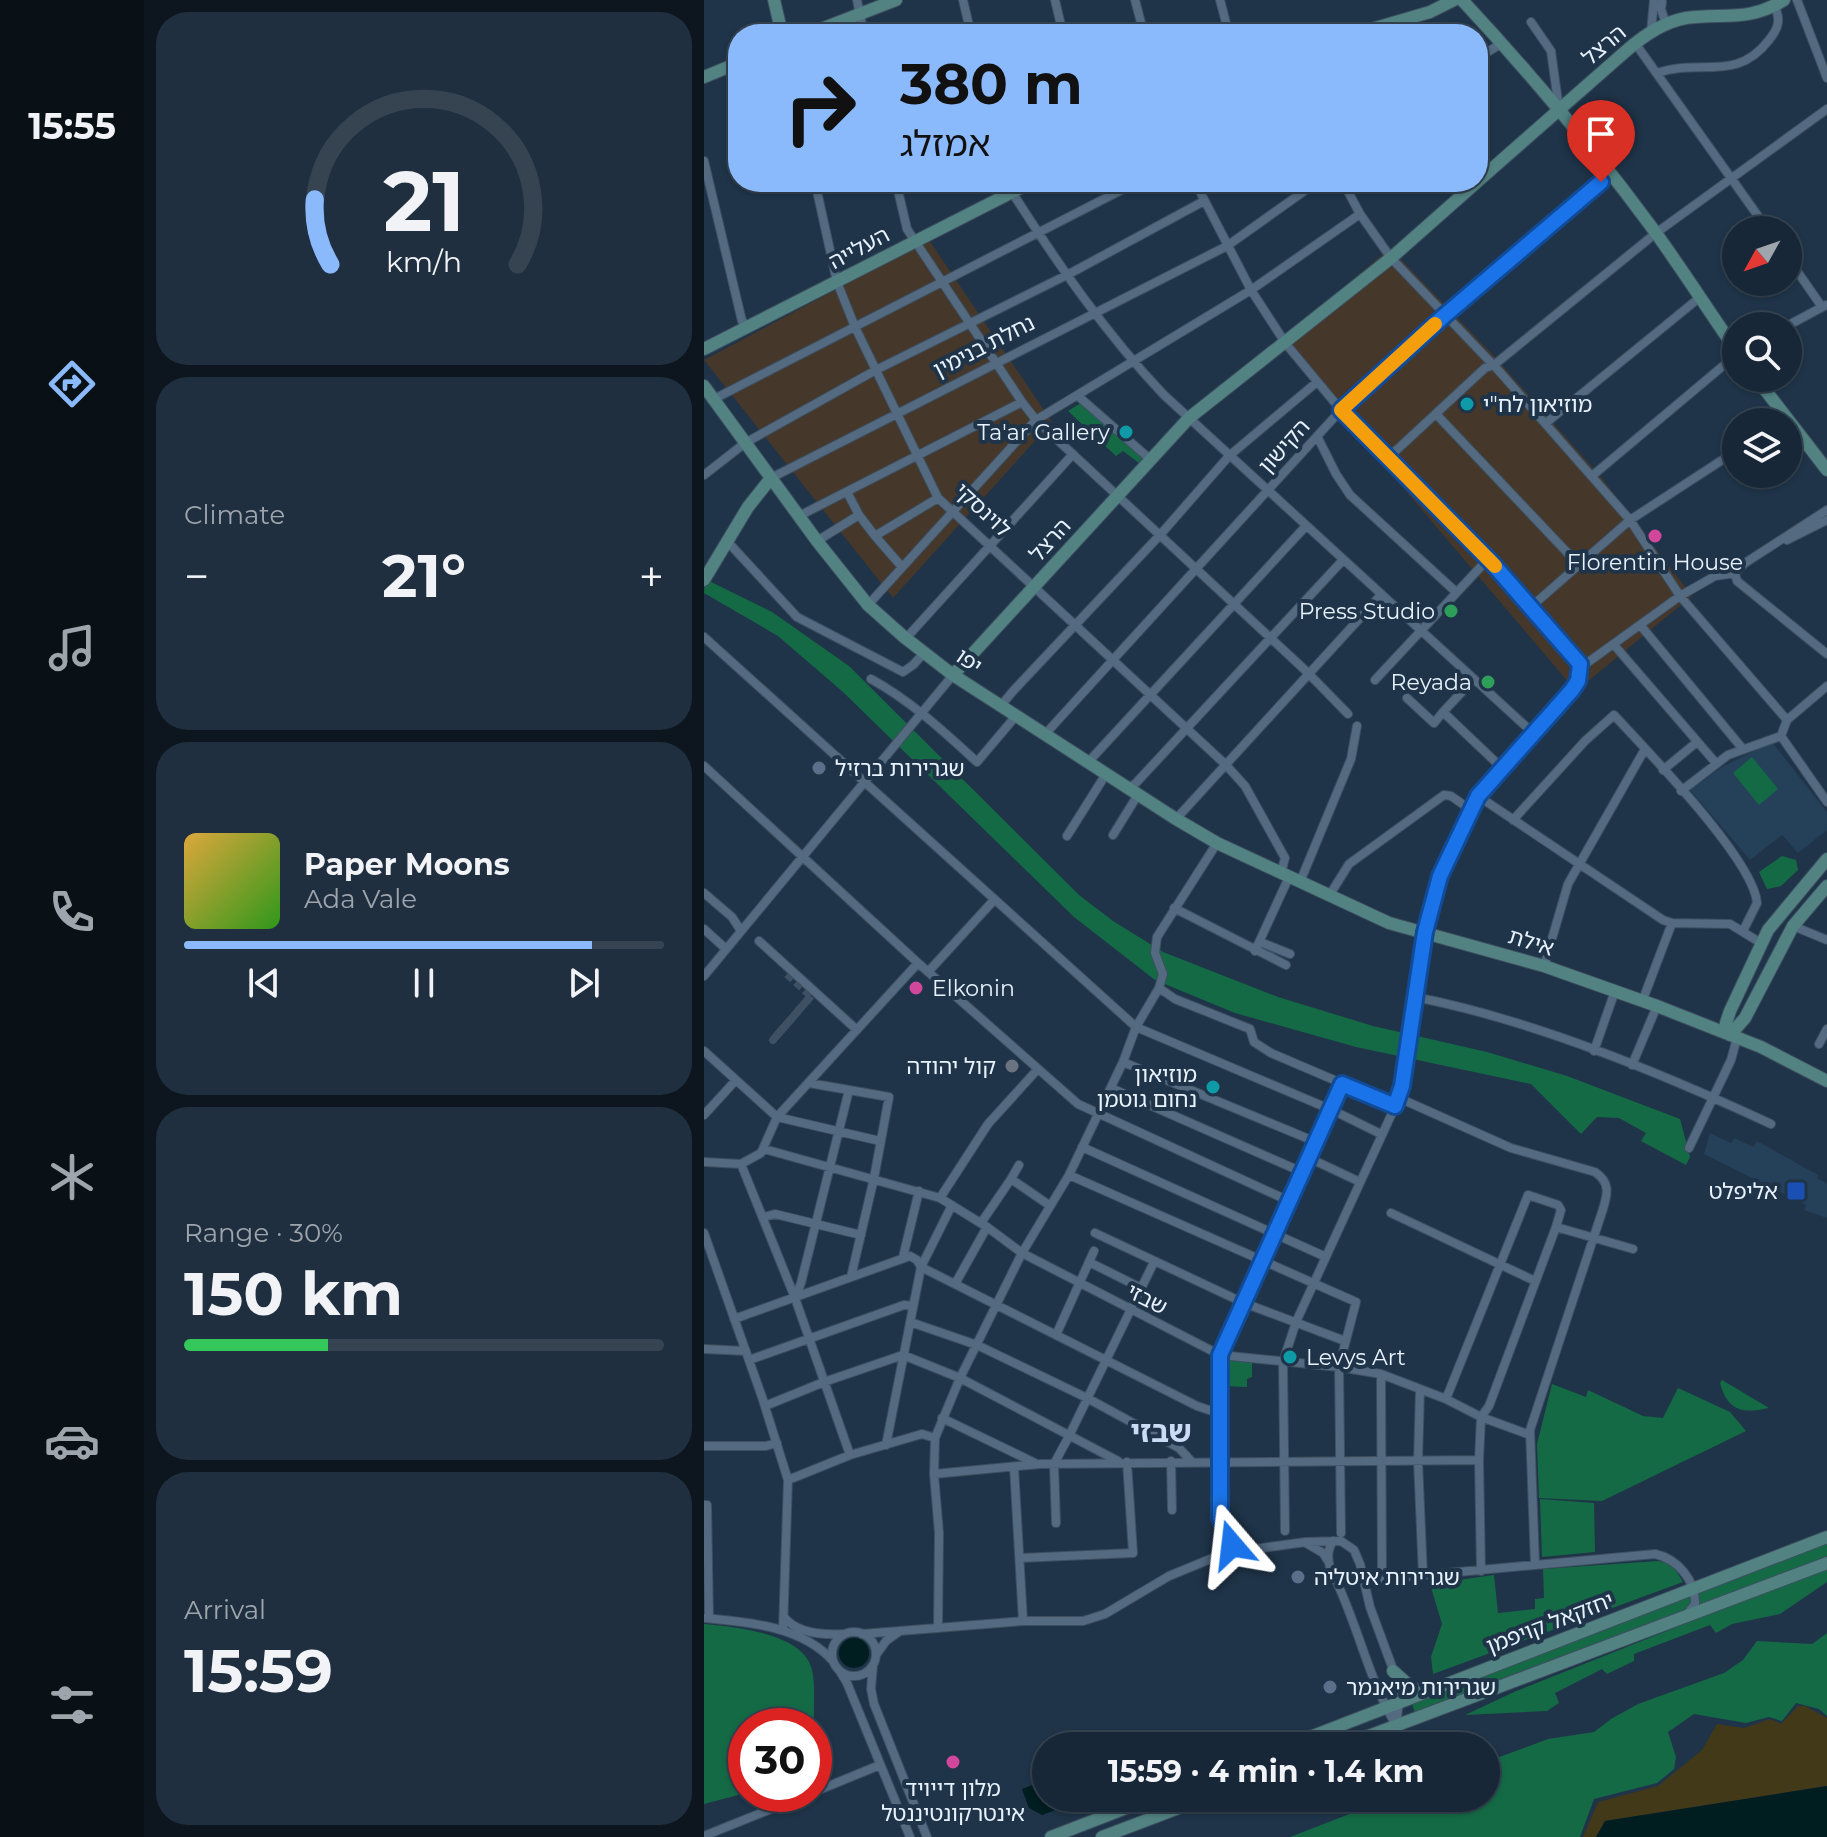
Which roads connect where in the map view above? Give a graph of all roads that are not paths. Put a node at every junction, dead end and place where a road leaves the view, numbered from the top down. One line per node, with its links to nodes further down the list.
1 (774, 0): 14 (street)
2 (896, 0): 12 (street)
3 (963, 0): 16 (street)
4 (1055, 0): 17 (street)
5 (1135, 0): 18 (street)
6 (1220, 0): 19 (street)
7 (1454, 0): 20 (street)
8 (1462, 0): 21 (street)
9 (1659, 0): 22 (street); 24 (street)
10 (1797, 0): 31 (street)
11 (1779, 3): 22 (street, הרצל); 29 (street)
12 (858, 6): 15 (street)
13 (1531, 22): 32 (street)
14 (780, 24)
15 (826, 24)
16 (969, 24)
17 (1061, 24)
18 (1141, 24)
19 (1226, 24)
20 (1389, 24)
21 (1484, 24)
22 (1666, 24): 24 (street, הרצל)
23 (1488, 28): 25 (street)
24 (1651, 32): 26 (street, הרצל)
25 (1502, 43): 27 (street); 32 (street)
26 (1635, 43): 29 (street); 32 (street, הרצל)
27 (1488, 52)
28 (728, 67): 30 (street)
29 (1657, 73): 37 (street)
30 (704, 77)
31 (1827, 78)
32 (1559, 109): 35 (street); 36 (street, הרצל)
33 (1827, 109): 37 (street)
34 (704, 161): 66 (street)
35 (1610, 172): 50 (street); 63 (street, הקישון)
36 (1488, 173)
37 (1731, 178): 49 (street); 50 (street)
38 (817, 192): 57 (street, לוינסקי)
39 (898, 192): 52 (street)
40 (999, 192): 52 (street, העלייה)
41 (1013, 192): 51 (street)
42 (1118, 192): 51 (street)
43 (1200, 192): 47 (street)
44 (1303, 192): 53 (street, נחלת בנימין)
45 (1348, 192): 48 (street)
46 (1467, 192): 54 (street, הרצל)
47 (1204, 201): 53 (street); 55 (street)
48 (1360, 214): 54 (street); 59 (street)
49 (1758, 216)
50 (1656, 233): 60 (street); 73 (street)
51 (1039, 234): 55 (street); 58 (street)
52 (916, 242): 57 (street, העלייה); 58 (street)
53 (1227, 246): 59 (street); 62 (street, נחלת בנימין)
54 (1391, 258): 63 (street); 69 (street, הרצל)
55 (1069, 274): 62 (street); 65 (street)
56 (1802, 276): 61 (street)
57 (837, 282): 66 (street, העלייה); 67 (street, לוינסקי)
58 (942, 283): 65 (street); 67 (street)
59 (1251, 290): 69 (street); 72 (street)
60 (1699, 298): 68 (street); 86 (street)
61 (1825, 306): 64 (street)
62 (1095, 312): 71 (street, נחלת בנימין); 72 (street)
63 (1444, 316): 73 (street); 81 (street, הקישון)
64 (1802, 318)
65 (969, 322): 71 (street); 75 (street)
66 (749, 327): 70 (street, העלייה)
67 (855, 327): 75 (street, לוינסקי); 79 (street)
68 (1722, 332)
69 (1285, 341): 76 (street); 84 (street, הרצל)
70 (704, 349)
71 (997, 363): 80 (street); 82 (street, נחלת בנימין)
72 (1134, 363): 78 (street); 84 (street)
73 (1494, 365): 83 (street); 86 (street)
74 (1722, 365): 98 (street)
75 (876, 370): 82 (street, לוינסקי); 89 (street)
76 (1317, 382): 81 (street); 91 (street)
77 (704, 386): 79 (street, יפו)
78 (1078, 396): 85 (street); 94 (street)
79 (714, 399): 89 (street, יפו)
80 (1022, 402): 85 (street); 92 (street)
81 (1341, 410): 87 (street, הקישון); 93 (street)
82 (898, 412): 92 (street, לוינסקי); 99 (street, נחלת בנימין)
83 (1436, 414): 93 (street); 119 (street)
84 (1189, 418): 91 (street); 94 (street, הרצל)
85 (1036, 420): 90 (street); 105 (street)
86 (1546, 423): 98 (street)
87 (1317, 436): 100 (street, הקישון); 125 (street)
88 (1802, 442): 96 (street)
89 (745, 443): 97 (street); 99 (street, יפו)
90 (1073, 454): 102 (street); 115 (street)
91 (1229, 456): 100 (street); 111 (street)
92 (919, 457): 101 (street); 103 (street, לוינסקי)
93 (1388, 458): 117 (street)
94 (1151, 460): 102 (street, הרצל)
95 (1722, 460): 108 (street)
96 (1827, 470)
97 (704, 475)
98 (1592, 476): 108 (street)
99 (771, 478): 107 (street, יפו); 113 (street, נחלת בנימין)
100 (1268, 491): 110 (street); 121 (street, הקישון)
101 (847, 492): 106 (street); 107 (street)
102 (1118, 495): 111 (street); 124 (street, הרצל)
103 (938, 498): 105 (street, לוינסקי); 112 (street)
104 (1827, 510): 116 (street)
105 (953, 512): 115 (street, לוינסקי); 120 (street)
106 (859, 515): 112 (street); 114 (street)
107 (799, 516): 114 (street, יפו)
108 (1630, 520): 119 (street); 127 (street)
109 (1827, 520): 116 (street)
110 (1305, 527): 118 (street); 128 (street)
111 (1160, 535): 121 (street); 131 (street)
112 (875, 536): 120 (street)
113 (726, 540): 123 (street, נחלת בנימין); 138 (street)
114 (817, 541): 129 (street, יפו)
115 (991, 545): 124 (street, לוינסקי); 135 (street)
116 (1775, 545): 122 (street)
117 (1488, 559): 125 (street); 130 (street)
118 (1343, 560): 126 (street); 136 (street)
119 (1579, 565): 130 (street)
120 (902, 567): 129 (street)
121 (1195, 569): 128 (street); 140 (street, הקישון)
122 (1735, 573): 127 (street); 139 (street)
123 (704, 580)
124 (1035, 586): 131 (street, לוינסקי); 143 (street, הרצל)
125 (1456, 592): 133 (street)
126 (1381, 595): 133 (street); 142 (street)
127 (1680, 596): 132 (street); 154 (street)
128 (1234, 603): 136 (street); 148 (street)
129 (868, 605): 135 (street, יפו)
130 (1532, 606): 141 (street)
131 (1074, 626): 140 (street, לוינסקי); 152 (street)
132 (1641, 626): 137 (street); 161 (street)
133 (1420, 631): 145 (street); 146 (street)
134 (704, 637): 170 (street)
135 (904, 637): 138 (street, יפו)
136 (1270, 637): 142 (street); 156 (street)
137 (1615, 646): 141 (street); 160 (street)
138 (924, 653): 143 (street, יפו)
139 (1827, 654)
140 (1113, 659): 148 (street, לוינסקי); 157 (street, הקישון)
141 (1580, 668): 158 (street)
142 (1309, 674): 153 (street); 165 (street)
143 (953, 675): 151 (street, הרצל); 152 (street, יפו)
144 (871, 679): 151 (street)
145 (1474, 679): 150 (street); 158 (street)
146 (1375, 680)
147 (1827, 686): 154 (street)
148 (1152, 695): 156 (street, לוינסקי); 164 (street)
149 (1407, 698): 150 (street)
150 (1443, 712): 167 (street)
151 (922, 713): 152 (street); 170 (street, הרצל)
152 (1009, 713): 157 (street, יפו)
153 (1348, 714)
154 (1787, 720): 159 (street)
155 (1357, 726): 184 (street)
156 (1187, 728): 165 (street, לוינסקי); 171 (street)
157 (1042, 733): 164 (street, יפו)
158 (1533, 733): 167 (street)
159 (1781, 736): 161 (street); 174 (street)
160 (1697, 742): 163 (street); 168 (street)
161 (1742, 748): 163 (street)
162 (1645, 749): 168 (street); 177 (street); 183 (street)
163 (1715, 762): 172 (street)
164 (1091, 765): 169 (street, יפו)
165 (1226, 765): 176 (street); 184 (street, לוינסקי)
166 (704, 766): 181 (street)
167 (1502, 768): 173 (street)
168 (1663, 770): 172 (street)
169 (1106, 774): 171 (street, יפו); 179 (street)
170 (863, 783): 181 (street, הרצל); 188 (street)
171 (1134, 790): 176 (street, יפו); 178 (street)
172 (1681, 791): 194 (street)
173 (1478, 796): 175 (street); 177 (street)
174 (1827, 802)
175 (1471, 810): 187 (street); 195 (street)
176 (1176, 819): 180 (street, יפו)
177 (1513, 820): 183 (street)
178 (1113, 835)
179 (1067, 836)
180 (1217, 843): 184 (street, יפו); 189 (street)
181 (803, 855): 193 (street, הרצל); 203 (street)
182 (1827, 859): 199 (street)
183 (1580, 863): 190 (street); 205 (street)
184 (1290, 878): 187 (street, אילת); 198 (street)
185 (1827, 886): 191 (street)
186 (704, 893): 193 (street)
187 (1329, 896): 195 (street, אילת)
188 (994, 900): 206 (street); 213 (street)
189 (1174, 908): 201 (street); 208 (street)
190 (1672, 923): 194 (street); 210 (street)
191 (1793, 926): 196 (street); 216 (street)
192 (704, 929): 200 (street)
193 (741, 931): 200 (street, הרצל)
194 (1743, 931): 199 (street)
195 (1425, 932): 205 (street, אילת); 211 (street)
196 (1827, 940)
197 (759, 941): 215 (street)
198 (1260, 942): 201 (street); 202 (street)
199 (1761, 943): 216 (street)
200 (726, 949): 207 (street, הרצל)
201 (1255, 951): 204 (street)
202 (1290, 954)
203 (918, 963): 206 (street); 215 (street)
204 (1286, 965)
205 (1544, 966): 209 (street, אילת)
206 (928, 972): 222 (street)
207 (704, 976)
208 (1159, 988): 213 (street); 226 (street)
209 (1615, 991): 212 (street, אילת); 219 (street)
210 (1645, 994)
211 (1415, 997): 219 (street); 230 (street, bridge)
212 (1657, 1006): 216 (street, אילת); 221 (street)
213 (1136, 1027): 220 (street); 231 (street)
214 (1827, 1029): 217 (street)
215 (857, 1030): 225 (street)
216 (1735, 1034): 224 (street, אילת); 229 (street)
217 (1819, 1044)
218 (704, 1051): 223 (street)
219 (1594, 1051): 221 (street)
220 (1123, 1062): 227 (street); 239 (street)
221 (1632, 1065): 229 (street)
222 (1037, 1070): 233 (street); 254 (street)
223 (736, 1080): 232 (street); 234 (street)
224 (1827, 1081)
225 (809, 1083): 228 (street); 234 (street)
226 (1342, 1084): 230 (street); 231 (street)
227 (1111, 1088): 233 (street); 248 (street)
228 (849, 1090): 236 (street); 238 (street)
229 (1714, 1097): 235 (street); 241 (street)
230 (1397, 1102): 237 (street); 267 (street)
231 (1332, 1110): 237 (street); 239 (street)
232 (704, 1115)
233 (1098, 1115): 240 (street); 255 (street)
234 (777, 1117): 236 (street); 242 (street)
235 (1771, 1124)
236 (839, 1131): 238 (street); 247 (street)
237 (1381, 1134): 252 (street)
238 (880, 1141): 250 (street)
239 (1316, 1142): 243 (street)
240 (1082, 1147): 249 (street); 263 (street)
241 (1689, 1148)
242 (764, 1149): 245 (street); 247 (street, שבזי)
243 (1309, 1158): 248 (street); 252 (street)
244 (704, 1162): 245 (street)
245 (741, 1164): 259 (street)
246 (1019, 1165): 251 (street)
247 (830, 1166): 250 (street, שבזי); 260 (street)
248 (1302, 1172): 255 (street)
249 (1069, 1175): 257 (street); 274 (street)
250 (874, 1178): 253 (street, שבזי); 266 (street)
251 (1011, 1179): 257 (street); 261 (street)
252 (1360, 1182): 273 (street)
253 (919, 1191): 254 (street, שבזי); 272 (street)
254 (940, 1198): 256 (street, שבזי)
255 (1289, 1201): 263 (street)
256 (952, 1205): 261 (street, שבזי); 278 (street)
257 (1049, 1205): 271 (street)
258 (1391, 1213): 277 (street)
259 (764, 1217): 260 (street); 285 (street)
260 (816, 1224): 266 (street); 285 (street)
261 (984, 1225): 271 (street, שבזי); 281 (street)
262 (1556, 1227): 267 (street); 277 (street); 280 (street)
263 (1275, 1232): 273 (street); 274 (street)
264 (704, 1233): 270 (street)
265 (1095, 1233): 276 (street)
266 (861, 1235): 279 (street)
267 (1594, 1238): 268 (street); 315 (street)
268 (1633, 1249)
269 (1094, 1251): 275 (street)
270 (708, 1253): 290 (street)
271 (1022, 1253): 283 (street, שבזי); 287 (street)
272 (903, 1257): 278 (street); 279 (street)
273 (1326, 1257): 282 (street)
274 (1264, 1260): 282 (street); 286 (street)
275 (1089, 1262): 283 (street); 284 (street)
276 (1154, 1262): 284 (street); 286 (street)
277 (1499, 1265): 280 (street); 310 (street)
278 (921, 1267): 281 (street); 288 (street)
279 (851, 1277): 285 (street)
280 (1535, 1281): 313 (street)
281 (955, 1284): 287 (street)
282 (1313, 1284): 292 (street); 295 (street)
283 (1079, 1285): 289 (street, שבזי); 293 (street)
284 (1141, 1288): 289 (street)
285 (795, 1298): 290 (street); 294 (street)
286 (1244, 1303): 292 (street); 300 (street)
287 (997, 1304): 293 (street); 296 (street)
288 (913, 1306): 291 (street); 294 (street)
289 (1130, 1311): 300 (street, שבזי); 302 (street)
290 (734, 1319): 298 (street)
291 (910, 1322): 296 (street); 299 (street)
292 (1296, 1322): 295 (street); 303 (street)
293 (1056, 1335): 302 (street)
294 (810, 1340): 301 (street); 307 (street)
295 (1345, 1341): 304 (street)
296 (977, 1345): 306 (street); 309 (street)
297 (704, 1349): 298 (street)
298 (746, 1351): 301 (street)
299 (903, 1355): 306 (street); 307 (street); 319 (street)
300 (1220, 1355): 303 (street, שבזי); 312 (street)
301 (749, 1360): 311 (street)
302 (1106, 1361): 309 (street); 312 (street)
303 (1283, 1362): 304 (street, שבזי); 330 (street)
304 (1339, 1367): 305 (street, שבזי); 325 (street)
305 (1381, 1374): 308 (street, שבזי); 328 (street)
306 (960, 1378): 314 (street); 316 (street)
307 (824, 1382): 311 (street); 321 (street)
308 (1420, 1390): 310 (street, שבזי); 326 (street)
309 (1087, 1398): 316 (street); 324 (street)
310 (1446, 1399): 313 (street, שבזי)
311 (765, 1406): 318 (street)
312 (1221, 1414): 329 (street)
313 (1481, 1417): 315 (street, שבזי); 322 (street)
314 (942, 1418): 317 (street); 331 (street)
315 (1530, 1435): 348 (street)
316 (1069, 1436): 327 (street); 332 (street)
317 (935, 1438): 319 (street); 334 (street)
318 (777, 1443): 320 (street); 335 (street)
319 (886, 1445): 321 (street)
320 (704, 1446)
321 (850, 1455): 335 (street)
322 (1479, 1460): 326 (street); 349 (street)
323 (1171, 1461): 324 (street); 327 (street); 337 (street)
324 (1191, 1461): 329 (street)
325 (1338, 1461): 328 (street); 330 (street); 340 (street)
326 (1418, 1461): 328 (street); 351 (street)
327 (1124, 1462): 332 (street); 345 (street)
328 (1380, 1462): 352 (street)
329 (1220, 1463): 330 (street); 344 (street)
330 (1283, 1463): 339 (street)
331 (1040, 1464): 332 (street); 333 (street)
332 (1054, 1464): 338 (street)
333 (1014, 1467): 334 (street); 345 (street)
334 (934, 1474): 358 (street)
335 (788, 1480): 354 (street)
336 (705, 1505): 355 (street)
337 (1172, 1510)
338 (1056, 1523)
339 (1285, 1531)
340 (1341, 1533)
341 (1827, 1537): 353 (street, יחזקאל קויפמן)
342 (1333, 1541): 343 (street); 346 (street); 350 (street)
343 (1306, 1542): 344 (street); 346 (street)
344 (1234, 1551): 356 (street)
345 (1020, 1558): 356 (street)
346 (1328, 1561): 369 (street)
347 (1827, 1563): 357 (street, יחזקאל קויפמן)
348 (1535, 1564): 349 (street); 353 (street)
349 (1481, 1571): 351 (street)
350 (1361, 1572): 352 (street); 366 (street)
351 (1423, 1576): 352 (street)
352 (1382, 1579)
353 (1693, 1588): 357 (street); 367 (street, יחזקאל קויפמן)
354 (784, 1617): 359 (street); 361 (street)
355 (706, 1618): 359 (street)
356 (1023, 1621): 358 (street)
357 (1673, 1621): 370 (street, יחזקאל קויפמן)
358 (938, 1627): 360 (street)
359 (783, 1630): 364 (street)
360 (902, 1630): 362 (street); 363 (street)
361 (845, 1633): 362 (street); 364 (street)
362 (862, 1634): 363 (street)
363 (874, 1660): 365 (street); 380 (street)
364 (833, 1661): 365 (street)
365 (839, 1670): 373 (street)
366 (1393, 1671): 367 (street); 368 (street)
367 (1427, 1692): 368 (street, יחזקאל קויפמן)
368 (1399, 1702): 369 (street, יחזקאל קויפמן); 370 (street)
369 (1385, 1707): 370 (street); 371 (street, יחזקאל קויפמן)
370 (1396, 1725): 372 (street, יחזקאל קויפמן)
371 (1322, 1732)
372 (1378, 1732)
373 (880, 1765): 374 (street); 379 (street)
374 (832, 1785)
375 (763, 1812): 378 (street)
376 (1116, 1812): 381 (street)
377 (1168, 1812): 382 (street)
378 (704, 1836)
379 (910, 1837)
380 (927, 1837)
381 (1051, 1837)
382 (1102, 1837)

